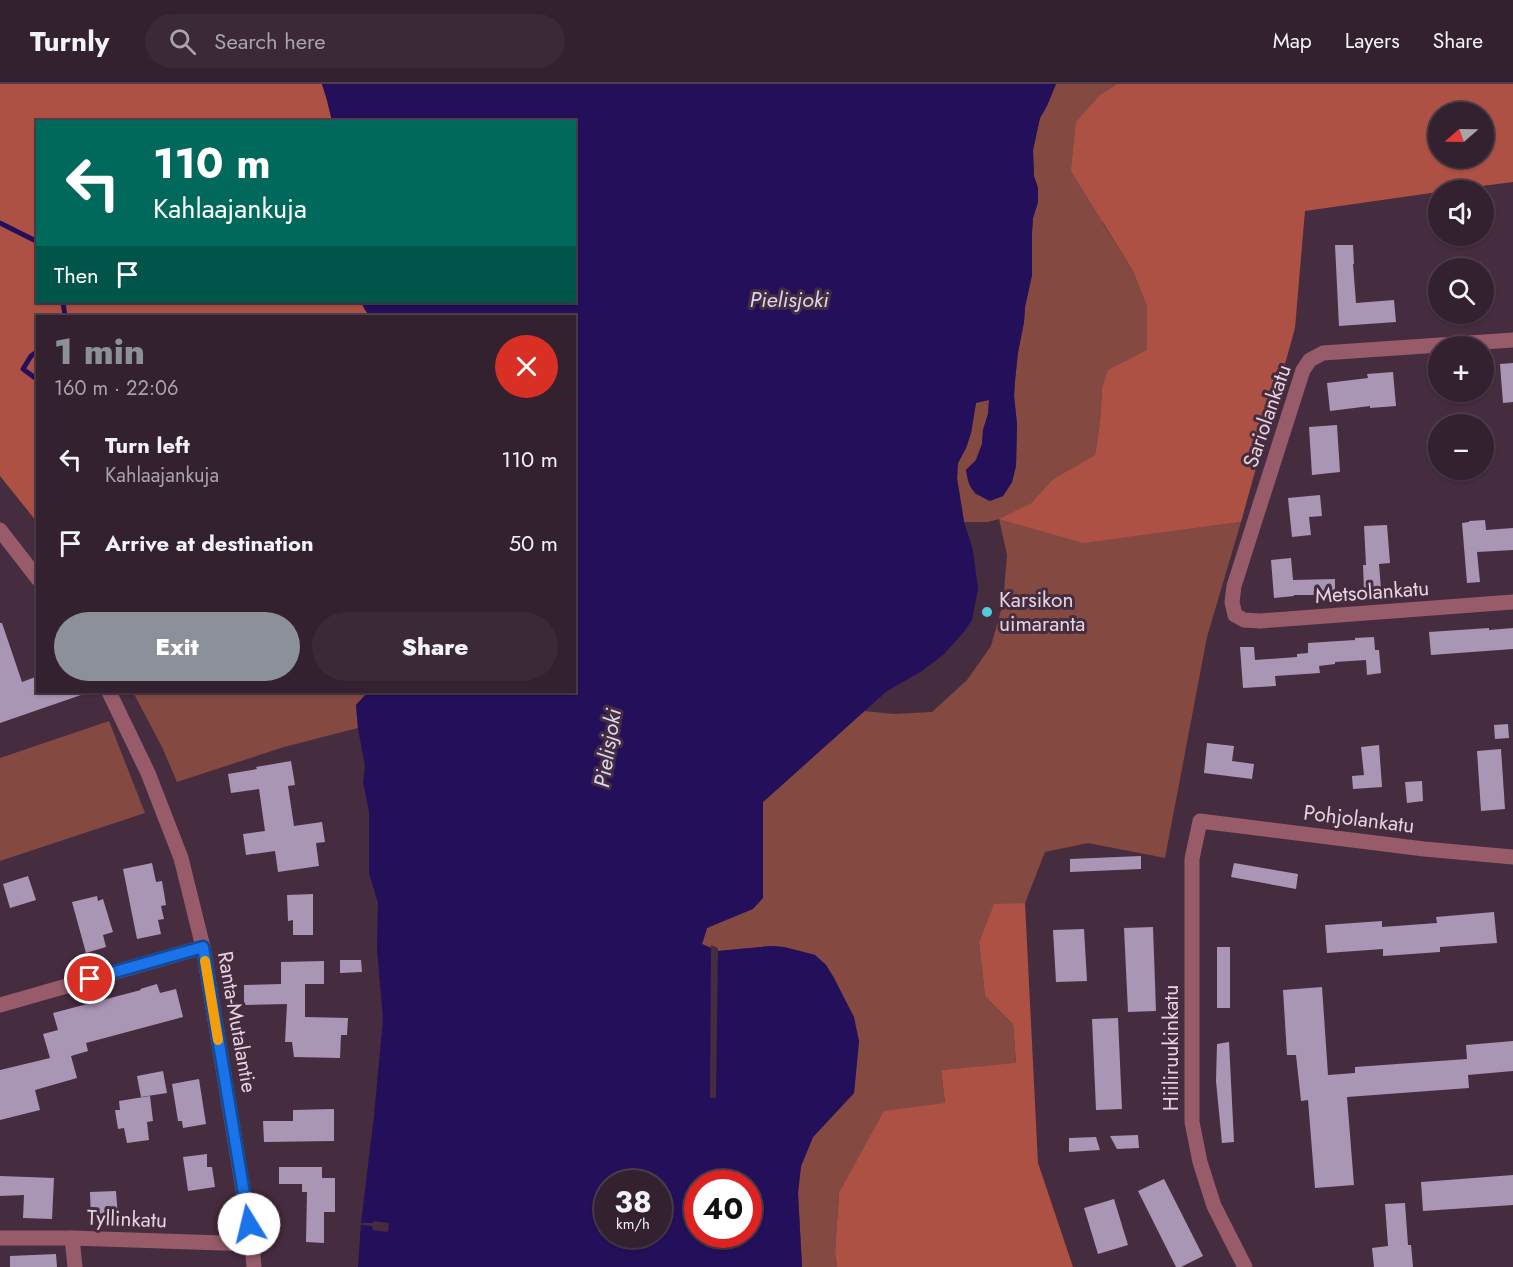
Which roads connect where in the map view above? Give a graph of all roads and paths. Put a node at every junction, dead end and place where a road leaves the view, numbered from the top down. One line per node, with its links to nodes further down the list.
1 (1513, 340): 5 (street, Sariolankatu)
2 (0, 530): 3 (street)
3 (36, 576)
4 (1513, 602): 5 (street, Metsolankatu)
5 (1235, 615)
6 (109, 693): 9 (street, Ranta-Mutalantie)
7 (1200, 820): 8 (street, Pohjolankatu); 16 (street, Hiiliruukinkatu)
8 (1513, 857)
9 (203, 947): 10 (street); 13 (street, Ranta-Mutalantie)
10 (0, 1005)
11 (0, 1238): 12 (street, Tyllinkatu)
12 (72, 1238): 13 (street, Tyllinkatu); 14 (street)
13 (252, 1245): 15 (street, Ranta-Mutalantie)
14 (75, 1267)
15 (254, 1267)
16 (1245, 1267)

